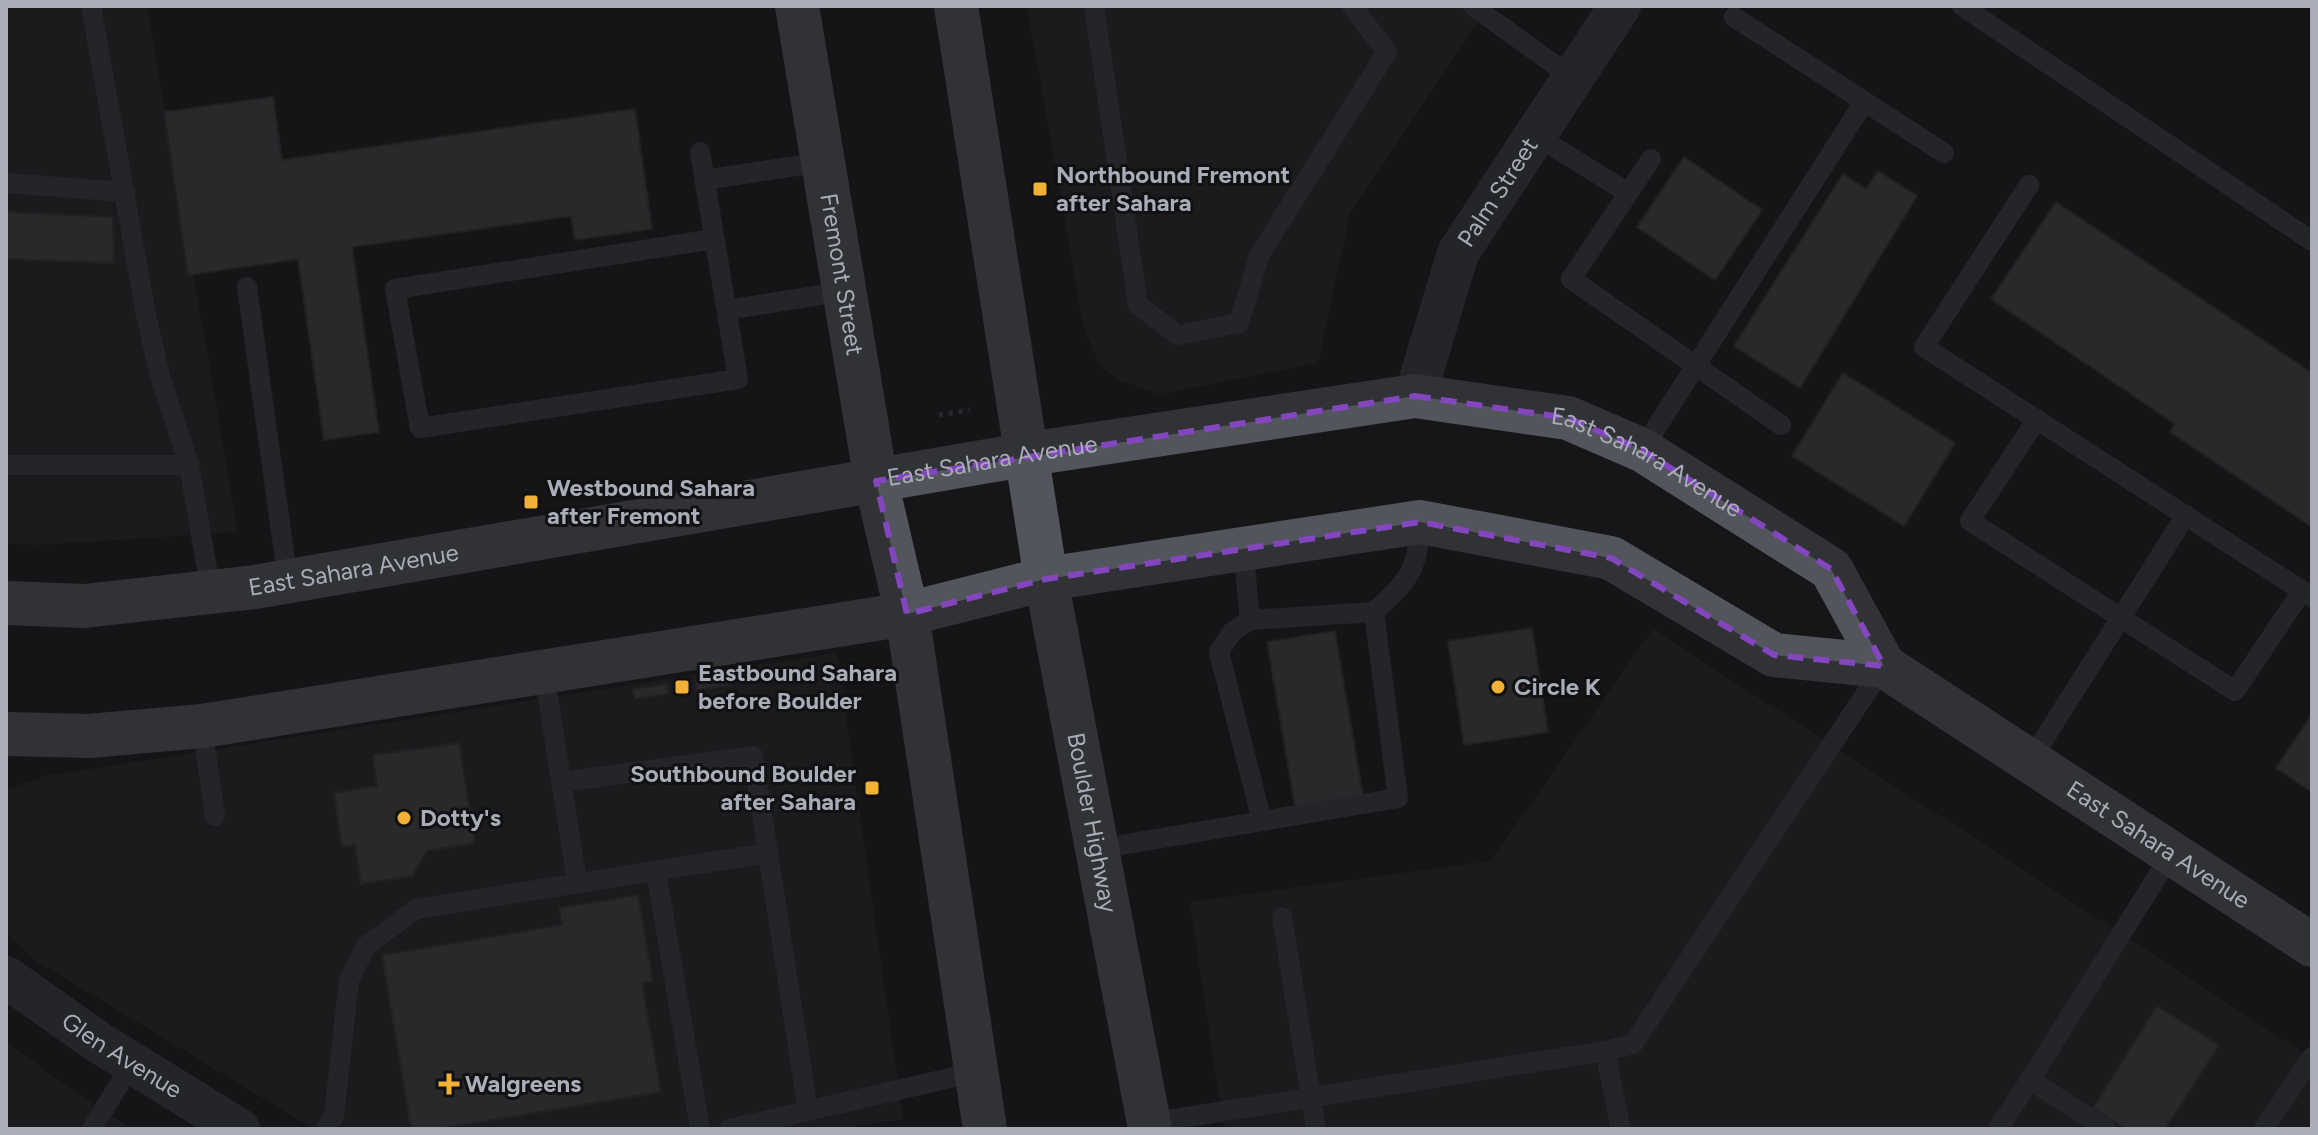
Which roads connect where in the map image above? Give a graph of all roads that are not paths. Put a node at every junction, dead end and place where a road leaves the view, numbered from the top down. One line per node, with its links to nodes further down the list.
1 (91, 6): 20 (lane)
2 (797, 6): 16 (main road, Fremont Street)
3 (956, 6): 32 (main road)
4 (1094, 6): 5 (lane)
5 (1352, 6)
6 (1473, 6): 10 (lane)
7 (1620, 6): 10 (street, Palm Street)
8 (1962, 6): 23 (lane)
9 (1734, 17): 11 (lane)
10 (1573, 78): 12 (street, Palm Street)
11 (1864, 102): 14 (lane); 27 (lane)
12 (1535, 135): 21 (lane); 28 (street, Palm Street)
13 (700, 152): 17 (lane)
14 (1944, 153)
15 (1651, 159): 21 (lane)
16 (823, 162): 17 (lane); 25 (main road, Fremont Street)
17 (704, 180): 22 (lane)
18 (6, 183): 20 (lane)
19 (2029, 185): 29 (lane)
20 (125, 192): 34 (lane)
21 (1628, 193): 27 (lane)
22 (714, 239): 26 (lane); 26 (lane)
23 (2312, 241)
24 (247, 287): 40 (lane)
25 (845, 291): 26 (lane); 35 (main road, Fremont Street)
26 (727, 310)
27 (1696, 365): 30 (lane); 31 (lane)
28 (1415, 396): 31 (main road, East Sahara Avenue); 32 (main road, East Sahara Avenue)
29 (2037, 419): 36 (lane); 46 (lane)
30 (1781, 425)
31 (1642, 450): 48 (main road, East Sahara Avenue)
32 (1029, 454): 35 (main road, East Sahara Avenue); 39 (main road, Boulder Highway)
33 (6, 465): 34 (lane)
34 (189, 465): 41 (lane)
35 (876, 481): 40 (main road, East Sahara Avenue); 45 (main road, Fremont Street)
36 (2186, 515): 42 (lane); 46 (lane)
37 (1420, 522): 38 (main road, East Sahara Avenue); 44 (lane); 48 (main road, East Sahara Avenue)
38 (1243, 546): 39 (main road, East Sahara Avenue); 47 (lane)
39 (1046, 579): 45 (main road, East Sahara Avenue); 58 (main road, Boulder Highway)
40 (288, 581): 41 (main road, East Sahara Avenue)
41 (211, 592): 43 (main road, East Sahara Avenue)
42 (2307, 594): 46 (lane)
43 (6, 603)
44 (1374, 612): 47 (lane); 57 (lane)
45 (907, 614): 49 (main road, East Sahara Avenue); 69 (main road)
46 (2121, 618): 53 (lane)
47 (1250, 620): 57 (lane)
48 (1884, 666): 53 (main road, East Sahara Avenue); 66 (lane)
49 (544, 672): 50 (main road, East Sahara Avenue); 55 (lane)
50 (202, 726): 52 (main road, East Sahara Avenue); 56 (lane)
51 (6, 734): 52 (main road, East Sahara Avenue)
52 (89, 736): 54 (main road)
53 (2030, 761): 60 (main road, East Sahara Avenue)
54 (6, 763)
55 (562, 782): 59 (lane); 62 (lane)
56 (215, 816)
57 (1262, 821): 58 (lane)
58 (1097, 849): 74 (main road, Boulder Highway)
59 (768, 853): 61 (lane); 72 (lane)
60 (2172, 853): 64 (main road, East Sahara Avenue); 70 (lane)
61 (656, 871): 62 (lane); 78 (lane)
62 (577, 882): 77 (lane)
63 (1282, 917): 71 (lane)
64 (2312, 945)
65 (6, 977): 68 (street, Glen Avenue)
66 (1605, 1051): 71 (lane); 82 (lane)
67 (2312, 1057): 73 (lane)
68 (132, 1063): 75 (lane); 76 (street, Glen Avenue)
69 (976, 1072): 72 (lane); 80 (main road)
70 (2030, 1080): 83 (lane); 84 (lane)
71 (1311, 1097): 74 (lane); 81 (lane)
72 (808, 1111): 79 (lane)
73 (2268, 1123): 85 (lane)
74 (1149, 1126)
75 (92, 1129)
76 (239, 1129)
77 (326, 1129)
78 (700, 1129)
79 (729, 1129)
80 (985, 1129)
81 (1316, 1129)
82 (1621, 1129)
83 (1998, 1129)
84 (2106, 1129)
85 (2290, 1129)

